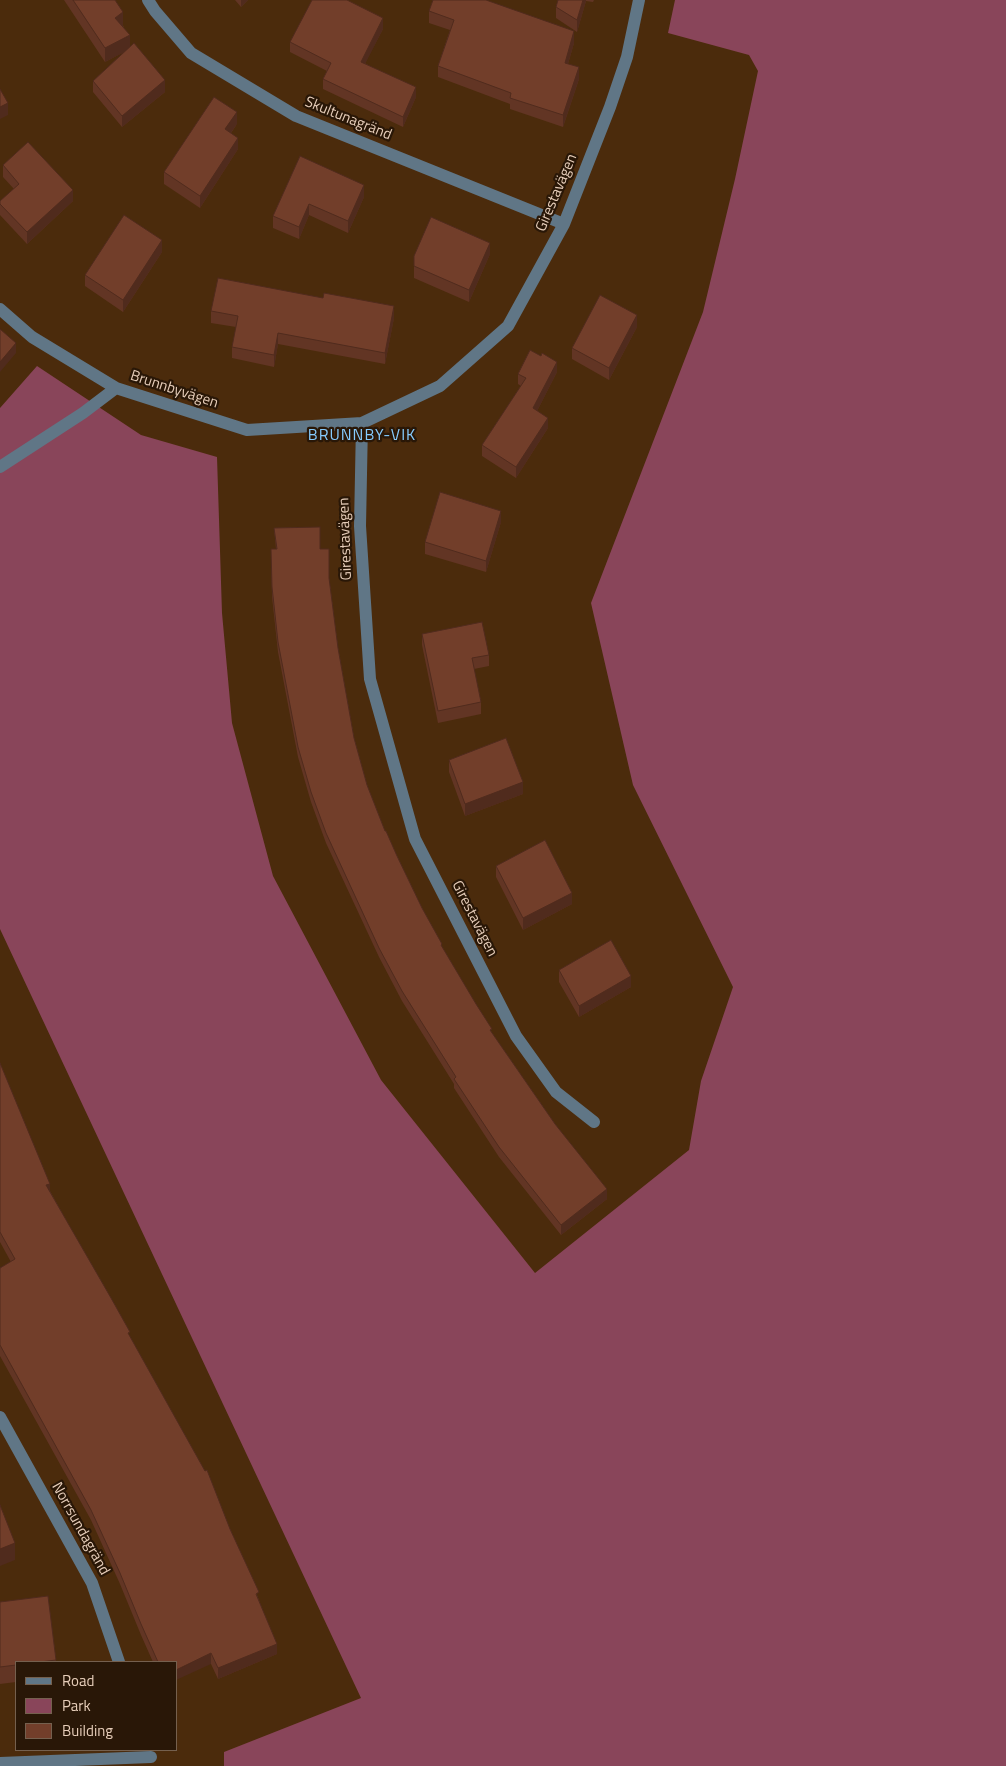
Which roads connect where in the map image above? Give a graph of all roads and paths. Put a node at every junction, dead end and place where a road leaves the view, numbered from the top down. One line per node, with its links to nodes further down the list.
1 (148, 0): 3 (street, Skultunagränd)
2 (639, 0): 3 (street, Girestavägen)
3 (564, 224): 6 (street, Girestavägen)
4 (0, 309): 5 (street)
5 (116, 388): 6 (street, Brunnbyvägen); 7 (street, Brunnbyvägen)
6 (362, 423): 8 (street, Girestavägen)
7 (0, 467)
8 (594, 1122)
9 (0, 1417): 10 (street, Norrsundagränd)
10 (119, 1661)
11 (151, 1758): 12 (street)
12 (0, 1763)

